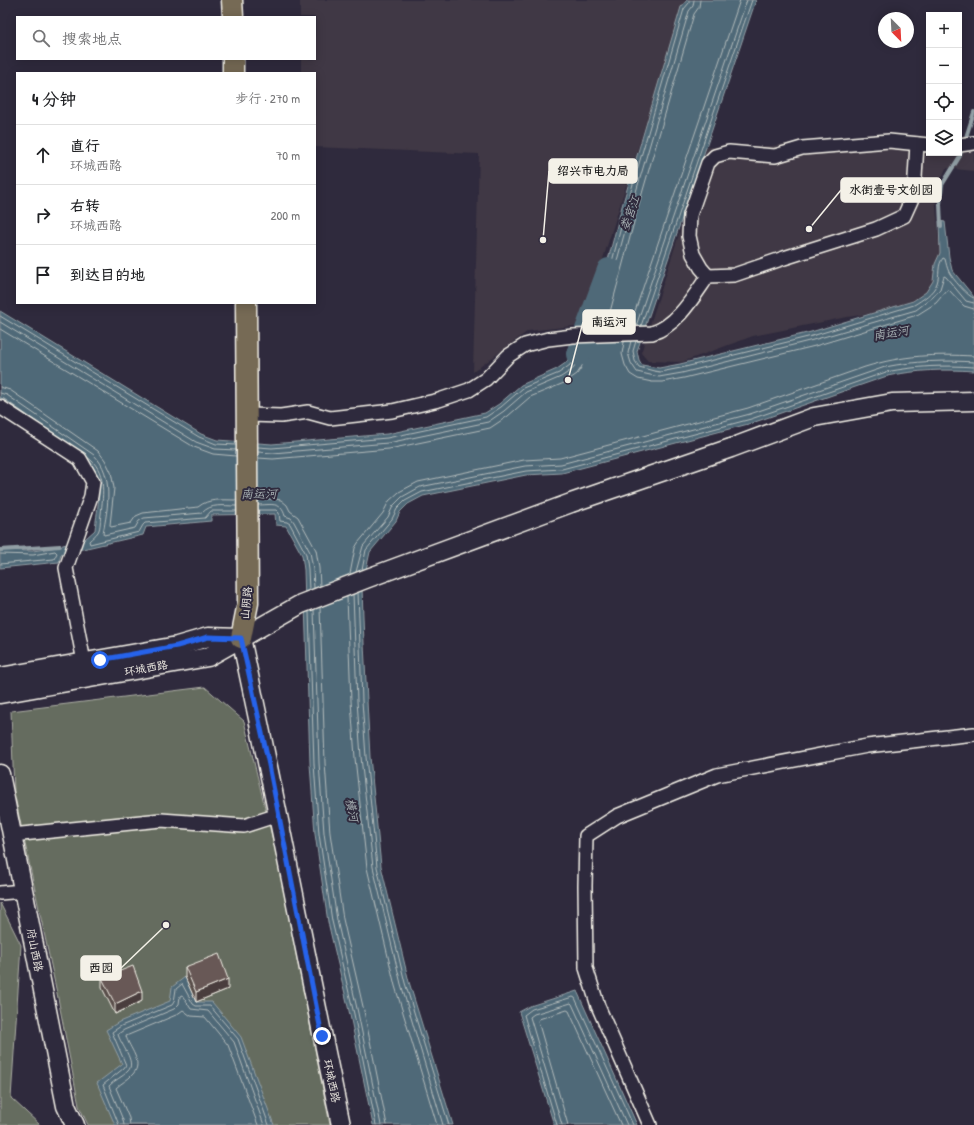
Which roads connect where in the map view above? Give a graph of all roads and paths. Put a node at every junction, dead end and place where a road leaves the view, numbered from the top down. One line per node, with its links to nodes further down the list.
1 (232, 0): 3 (main road)
2 (246, 0): 4 (main road)
3 (232, 16)
4 (246, 16)
5 (233, 60): 7 (main road)
6 (246, 60): 8 (main road)
7 (233, 72)
8 (246, 72)
9 (973, 143): 11 (street)
10 (923, 144): 12 (street); 12 (street)
11 (962, 145)
12 (708, 276): 17 (street)
13 (234, 304): 18 (main road, 山阴路)
14 (246, 304): 17 (main road, 山阴路)
15 (974, 401): 19 (main road)
16 (0, 406): 20 (street)
17 (246, 415): 18 (main road, 山阴路)
18 (240, 441): 19 (main road, 山阴路)
19 (241, 638): 20 (main road, 环城西路); 22 (main road, 环城西路); 25 (main road, 环城西路)
20 (84, 662): 21 (main road, 环城西路)
21 (0, 677)
22 (0, 694)
23 (974, 734): 31 (street)
24 (0, 774): 26 (main road, 府山西路)
25 (278, 814): 26 (street); 30 (main road, 环城西路)
26 (12, 835): 27 (main road, 府山西路)
27 (23, 891): 28 (street); 29 (main road, 府山西路)
28 (0, 893)
29 (75, 1125)
30 (341, 1125)
31 (650, 1125)

